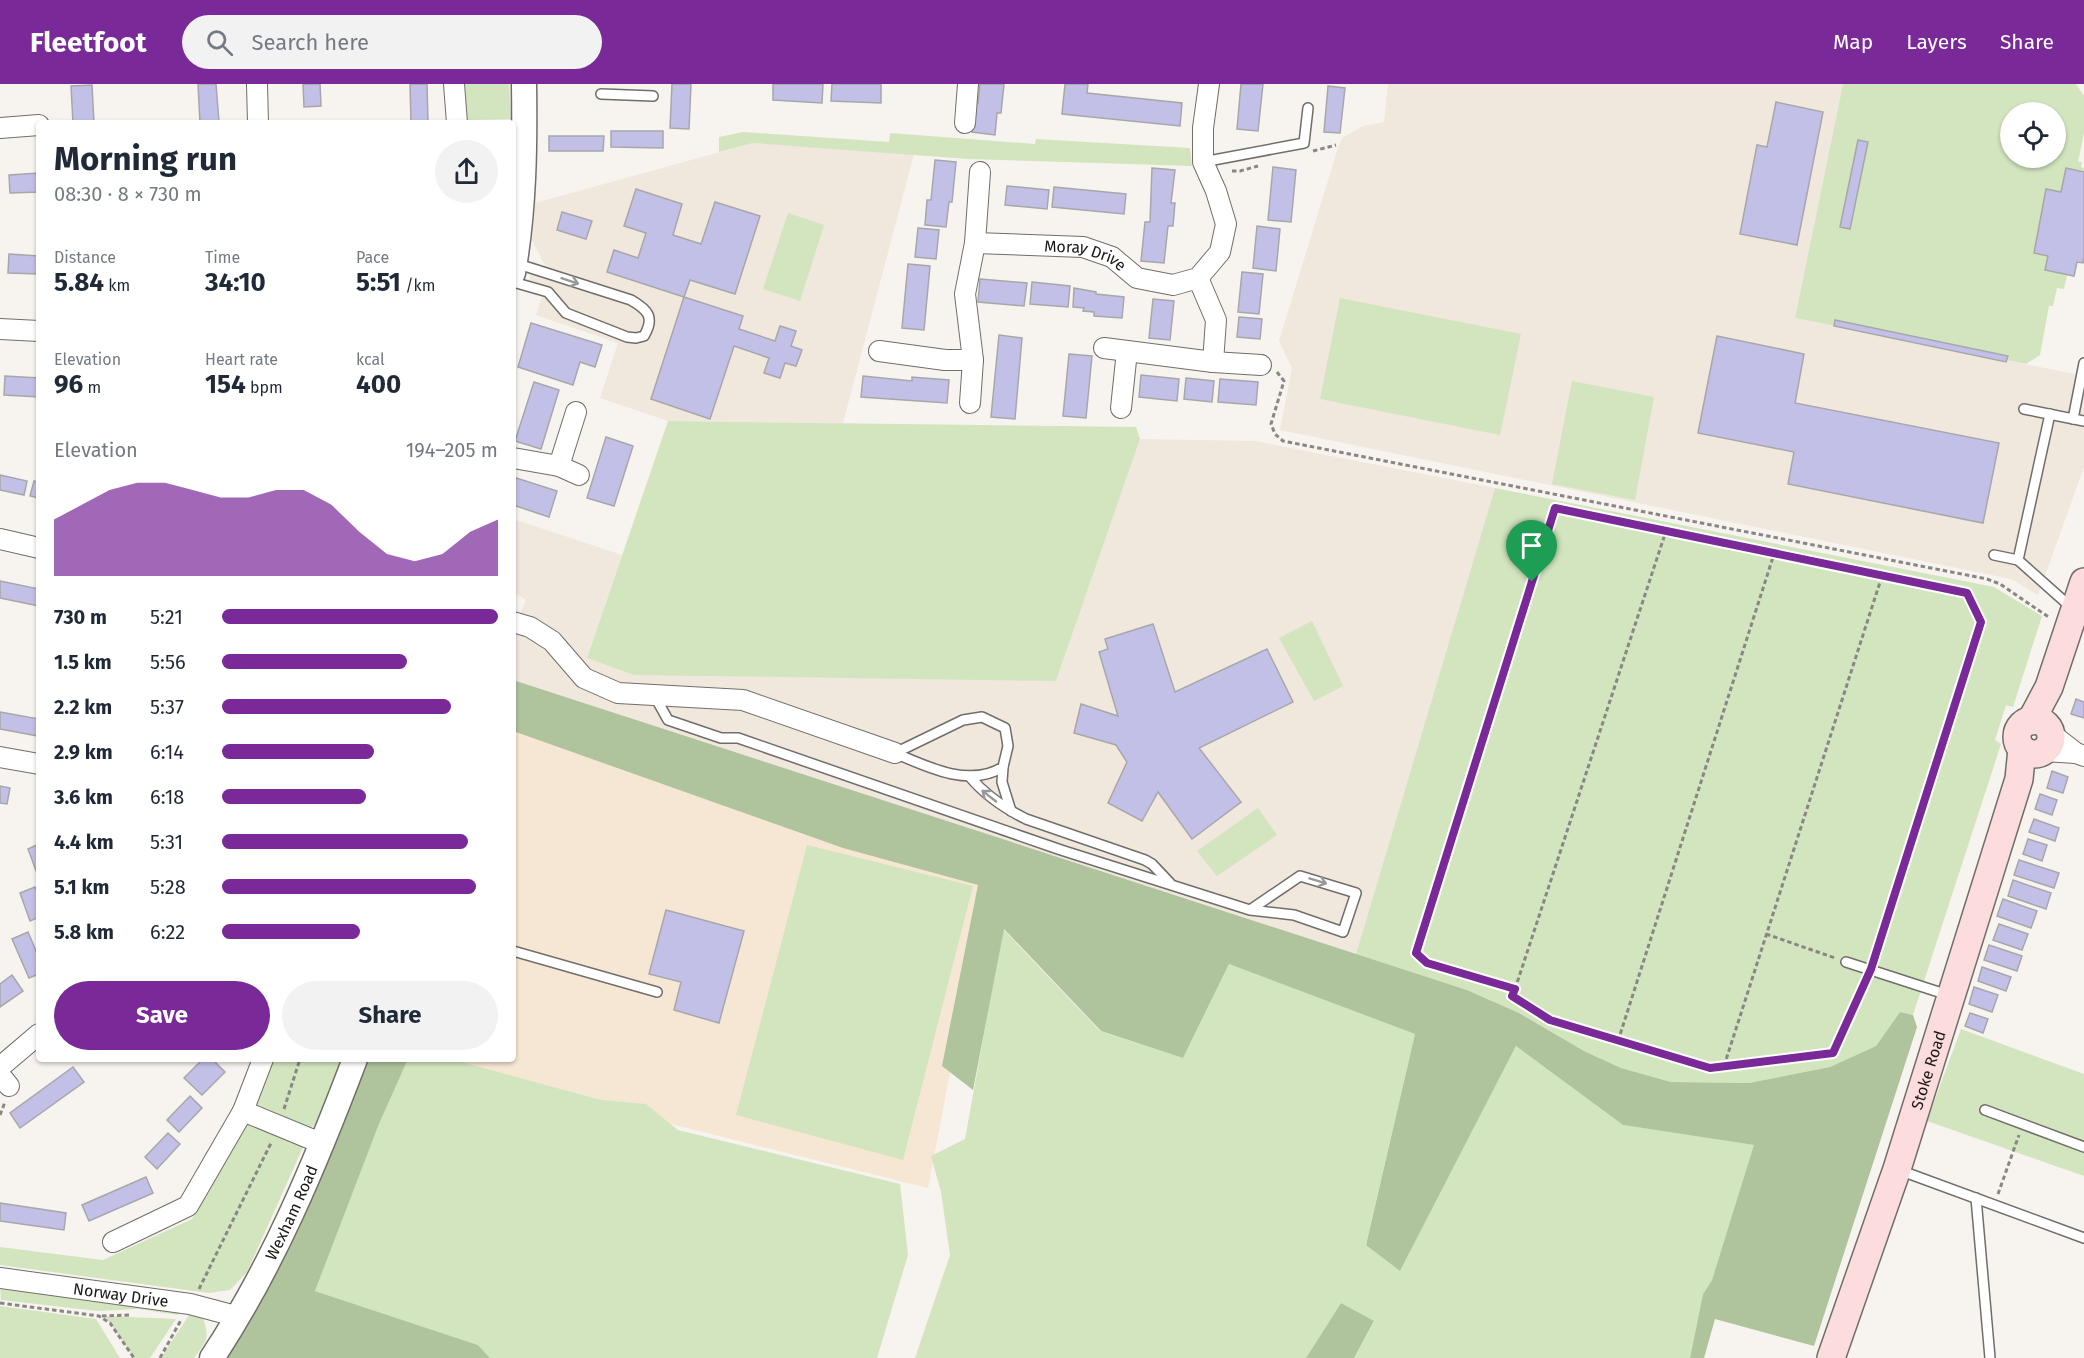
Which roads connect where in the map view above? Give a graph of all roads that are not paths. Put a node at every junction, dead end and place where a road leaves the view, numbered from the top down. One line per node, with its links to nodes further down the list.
1 (257, 84): 11 (street)
2 (454, 84): 12 (street)
3 (524, 84): 19 (street)
4 (627, 84): 8 (lane)
5 (968, 84): 14 (street)
6 (1209, 84): 16 (street)
7 (601, 94): 8 (lane)
8 (627, 95): 9 (lane)
9 (653, 96)
10 (1308, 108): 16 (lane)
11 (258, 120)
12 (457, 120)
13 (36, 123): 15 (street)
14 (965, 123)
15 (0, 128)
16 (1203, 162): 22 (street)
17 (980, 171): 18 (street)
18 (975, 243): 22 (street, Moray Drive); 28 (street)
19 (516, 255)
20 (516, 273): 21 (lane, one-way to 21)
21 (516, 274)
22 (1198, 278): 29 (street)
23 (0, 328): 24 (street)
24 (36, 331)
25 (1104, 348): 27 (street)
26 (879, 351): 28 (street)
27 (1127, 351): 29 (street); 33 (street)
28 (973, 360): 32 (street)
29 (1213, 362): 31 (street)
30 (2084, 363): 37 (lane)
31 (1261, 365)
32 (970, 403)
33 (1121, 408)
34 (2024, 409): 36 (lane)
35 (576, 412): 40 (street)
36 (2050, 414): 37 (lane); 45 (lane)
37 (2073, 419): 38 (lane)
38 (2084, 421)
39 (516, 459): 40 (street)
40 (559, 466): 41 (street)
41 (579, 475)
42 (0, 540): 43 (street)
43 (36, 547)
44 (1994, 555): 45 (lane)
45 (2018, 560): 47 (lane)
46 (2084, 582): 47 (main road, Stoke Road)
47 (2074, 611): 50 (main road, Stoke Road)
48 (516, 623): 49 (street)
49 (654, 694): 51 (street); 58 (lane)
50 (2038, 739): 52 (street); 63 (main road, Stoke Road)
51 (895, 753): 55 (lane); 56 (lane)
52 (2080, 754)
53 (0, 757): 54 (street)
54 (36, 763)
55 (1003, 767): 56 (lane); 57 (lane)
56 (970, 777): 57 (lane, one-way to 56)
57 (1011, 811): 58 (lane)
58 (1172, 885): 59 (lane)
59 (1251, 910): 59 (lane, one-way to 59)
60 (516, 952): 62 (lane)
61 (1845, 962): 63 (lane)
62 (657, 992)
63 (1951, 995): 72 (main road, Stoke Road)
64 (36, 1036): 67 (street)
65 (262, 1062): 69 (street)
66 (354, 1062): 70 (street, Wexham Road)
67 (0, 1066)
68 (1985, 1110): 71 (lane)
69 (243, 1111): 70 (street); 75 (street)
70 (323, 1144): 77 (street, Wexham Road)
71 (2084, 1147)
72 (1897, 1169): 73 (lane); 79 (main road, Stoke Road)
73 (1977, 1198): 74 (lane); 80 (lane)
74 (2084, 1238)
75 (113, 1242)
76 (0, 1278): 77 (street, Norway Drive)
77 (239, 1317): 78 (street, Wexham Road)
78 (212, 1358)
79 (1831, 1358)
80 (1989, 1358)

